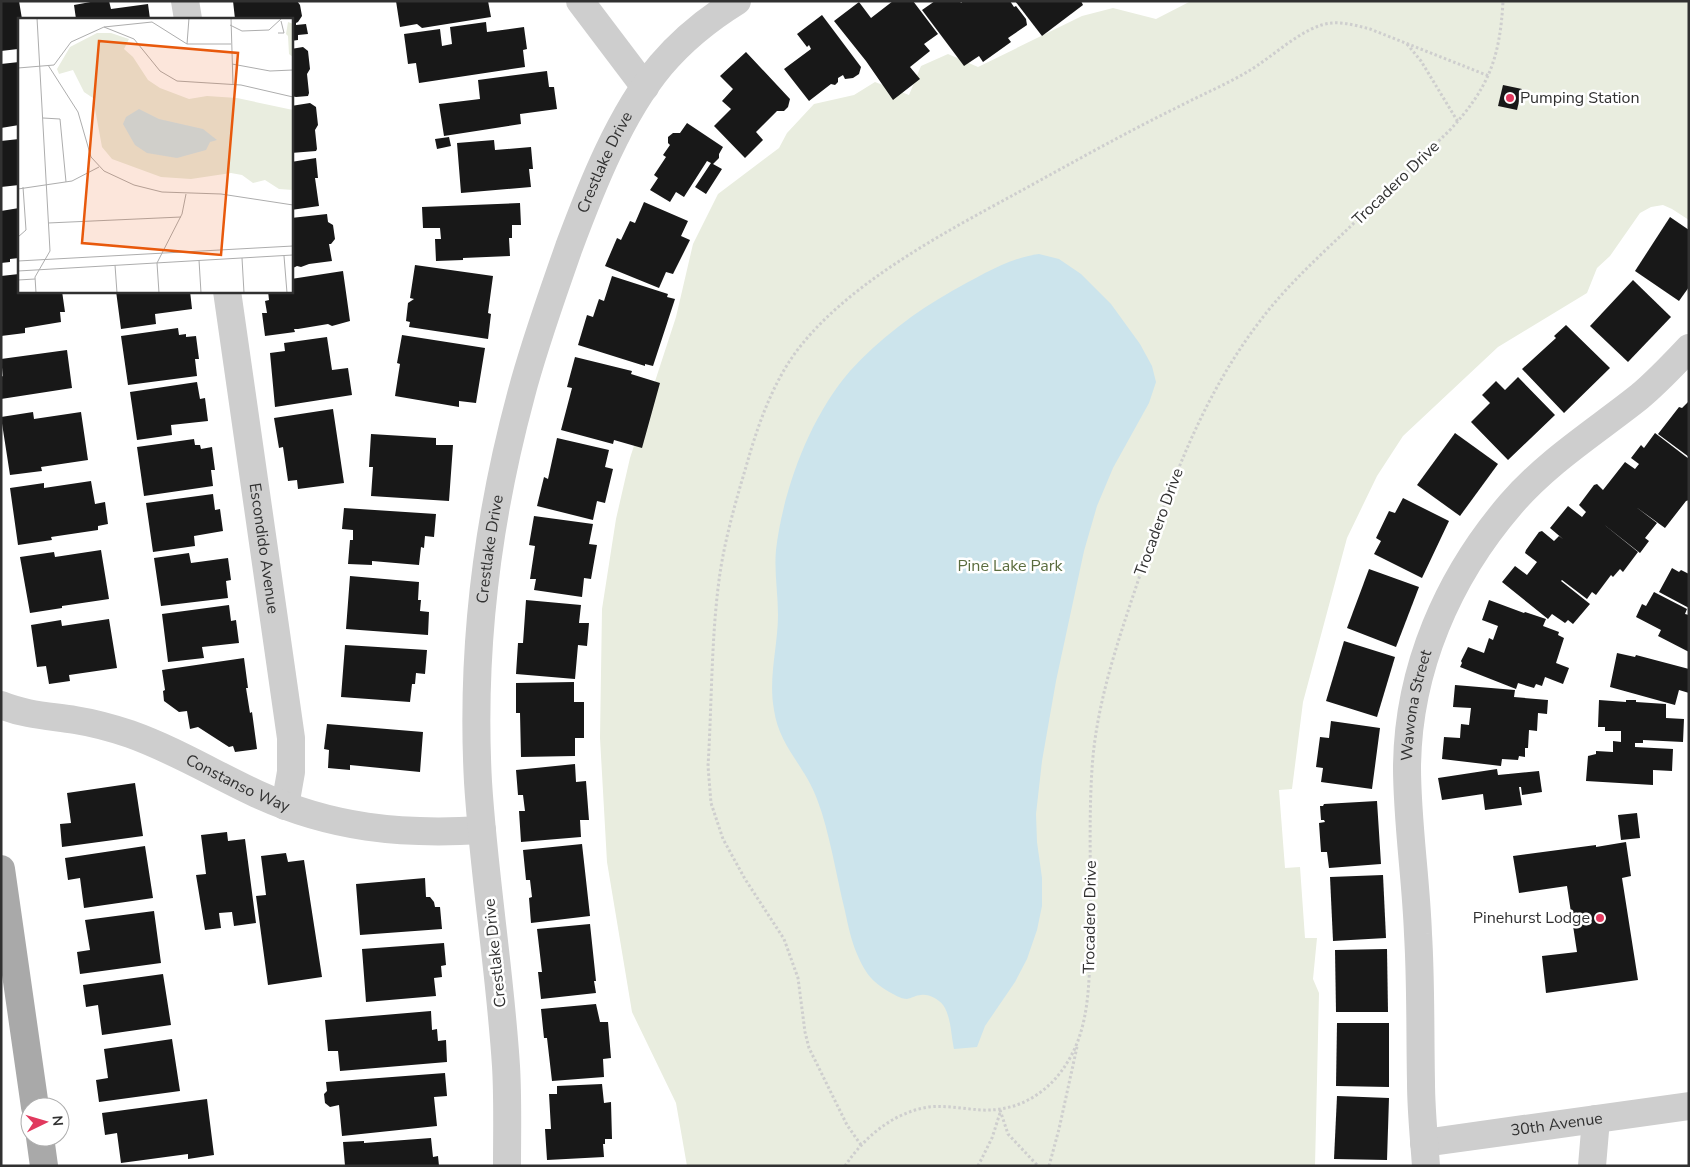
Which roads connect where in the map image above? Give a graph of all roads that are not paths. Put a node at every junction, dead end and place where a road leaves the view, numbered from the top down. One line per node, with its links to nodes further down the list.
1 (185, 1): 4 (street)
2 (580, 1): 5 (street)
3 (737, 1): 5 (street, Crestlake Drive)
4 (188, 18)
5 (645, 87): 10 (street, Crestlake Drive)
6 (227, 292): 9 (street, Escondido Avenue)
7 (1689, 348): 16 (street, Wawona Street)
8 (1, 705): 9 (street, Constanso Way)
9 (285, 806): 10 (street, Constanso Way)
10 (482, 830): 18 (street, Crestlake Drive)
11 (1, 869): 12 (main road)
12 (34, 1097)
13 (1689, 1106): 14 (street, 30th Avenue)
14 (1596, 1119): 16 (street, 30th Avenue); 19 (street)
15 (41, 1147): 17 (main road)
16 (1425, 1154)
17 (44, 1166)
18 (507, 1166)
19 (1592, 1166)

